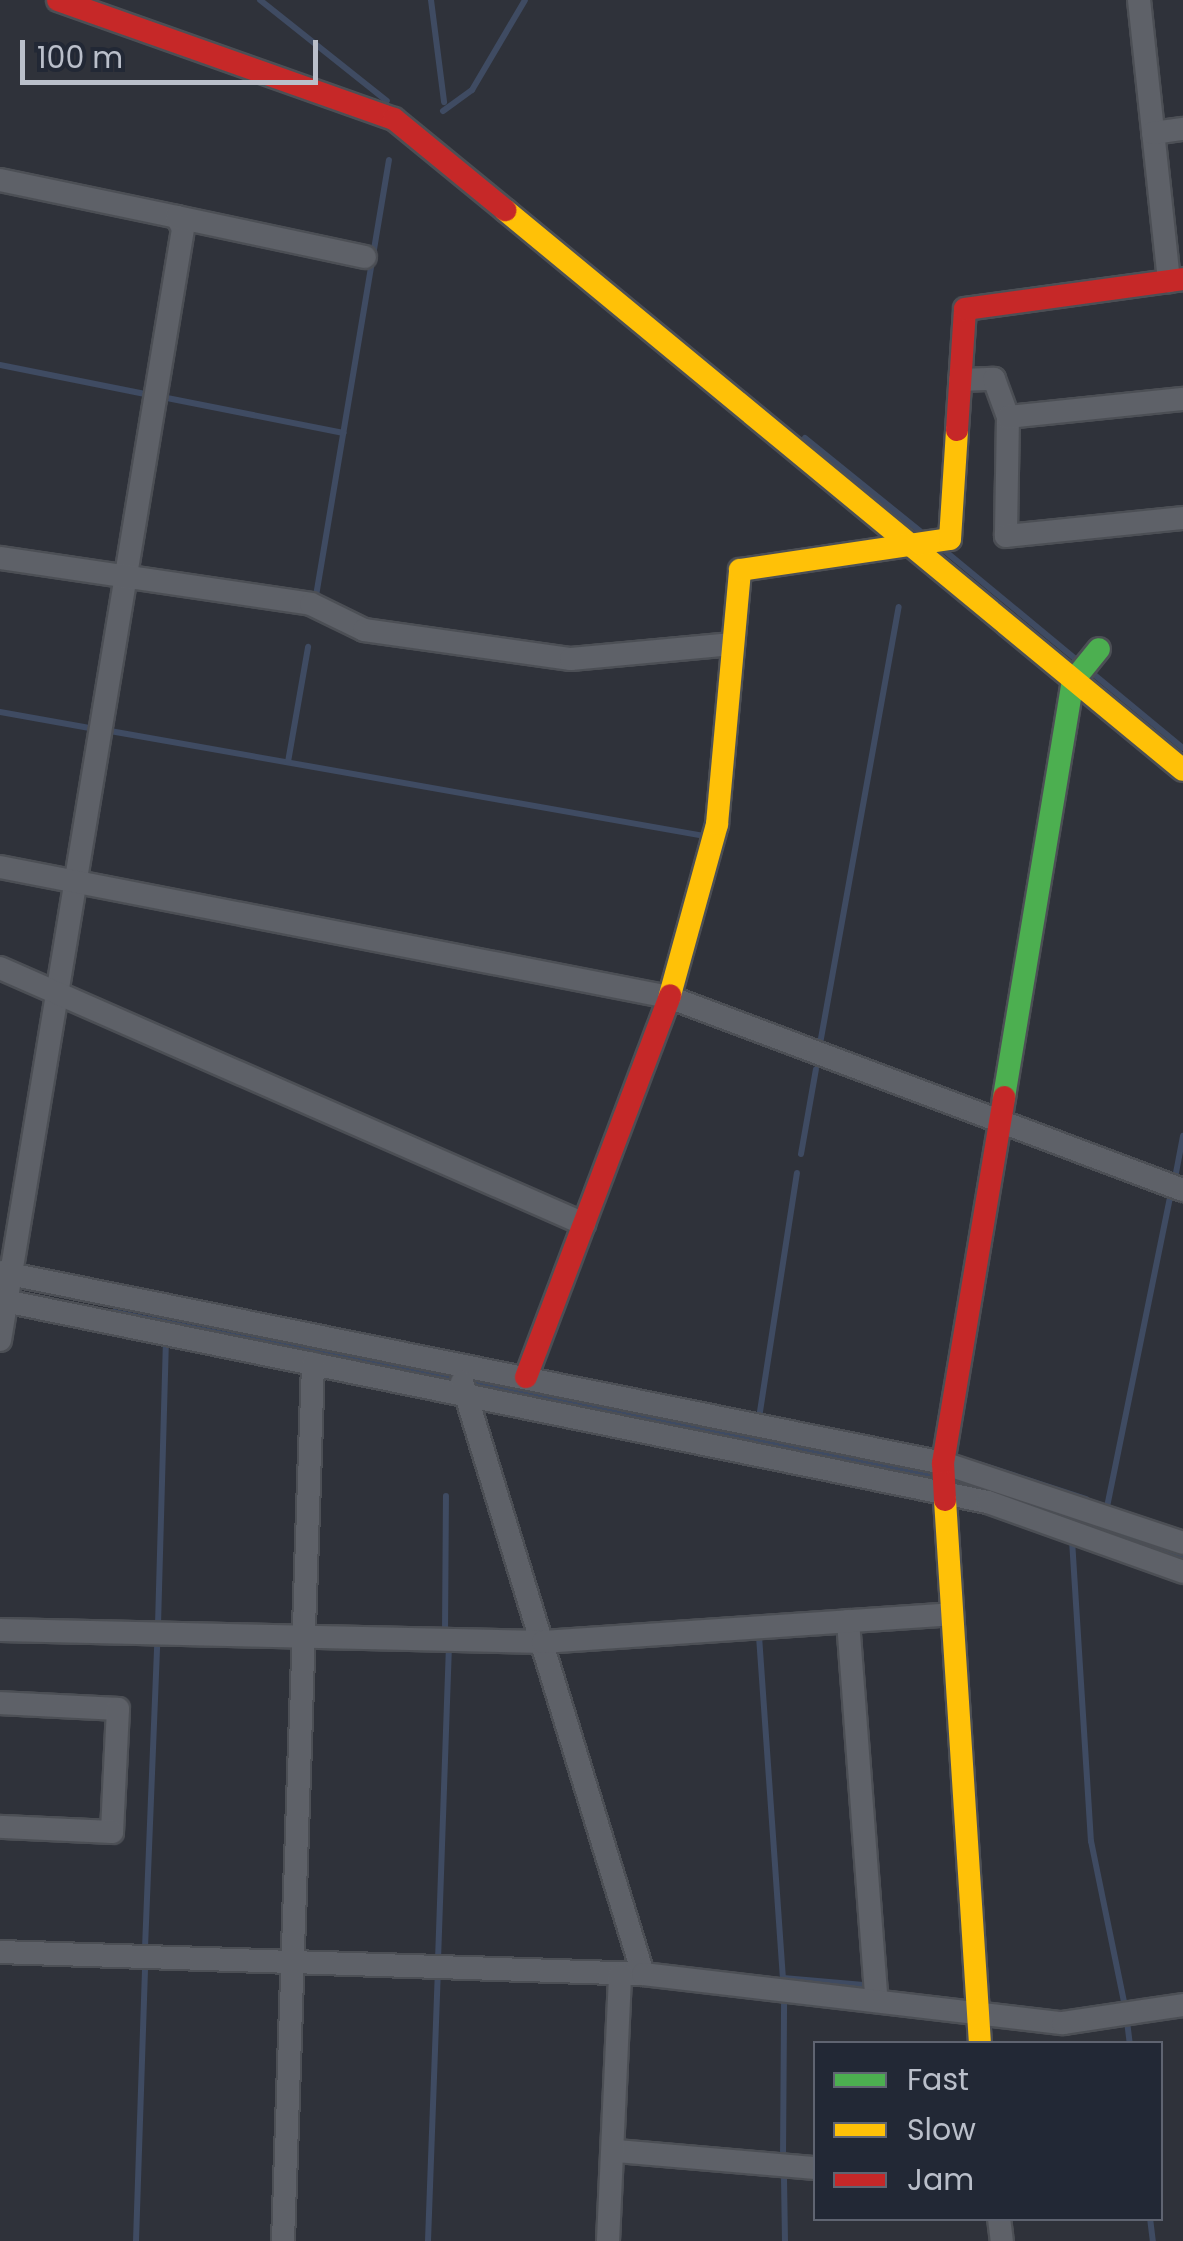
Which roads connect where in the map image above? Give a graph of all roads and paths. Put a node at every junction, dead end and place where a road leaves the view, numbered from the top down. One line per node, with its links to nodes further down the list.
1 (58, 0): 13 (street)
2 (1138, 0): 4 (street)
3 (1183, 130): 4 (street)
4 (1153, 133): 8 (street)
5 (0, 180): 6 (street)
6 (177, 217): 7 (street); 15 (street)
7 (364, 257)
8 (1176, 280): 9 (street)
9 (960, 380): 11 (street); 13 (street)
10 (1183, 399): 11 (street)
11 (1008, 417): 12 (street)
12 (1183, 518)
13 (915, 548): 16 (street); 18 (street)
14 (0, 558): 15 (street)
15 (125, 577): 16 (street); 21 (street)
16 (732, 644): 24 (street)
17 (1098, 651): 18 (street)
18 (1076, 678): 19 (street); 25 (street)
19 (1183, 770)
20 (0, 866): 21 (street)
21 (74, 880): 23 (street); 24 (street)
22 (0, 968): 23 (street)
23 (56, 988): 27 (street); 28 (street)
24 (669, 997): 25 (street); 27 (street)
25 (1000, 1122): 26 (street); 33 (street)
26 (1183, 1190)
27 (584, 1224): 31 (street)
28 (5, 1287): 29 (street); 30 (street); 32 (street)
29 (0, 1340)
30 (313, 1364): 32 (street); 39 (street)
31 (526, 1377): 32 (street); 33 (street)
32 (463, 1379): 33 (street); 40 (street)
33 (943, 1478): 34 (street); 35 (street); 36 (street)
34 (1183, 1543)
35 (1183, 1572)
36 (951, 1614): 37 (street); 48 (street)
37 (848, 1621): 40 (street); 46 (street)
38 (0, 1630): 39 (street)
39 (301, 1636): 40 (street); 44 (street)
40 (543, 1642): 45 (street)
41 (0, 1703): 42 (street)
42 (0, 1826)
43 (0, 1952): 44 (street)
44 (292, 1962): 45 (street); 52 (street)
45 (632, 1974): 46 (street); 50 (street)
46 (876, 1997): 48 (street)
47 (1183, 2005): 48 (street)
48 (976, 2006): 49 (street)
49 (980, 2041)
50 (616, 2151): 51 (street); 53 (street)
51 (813, 2168)
52 (283, 2241)
53 (608, 2241)

